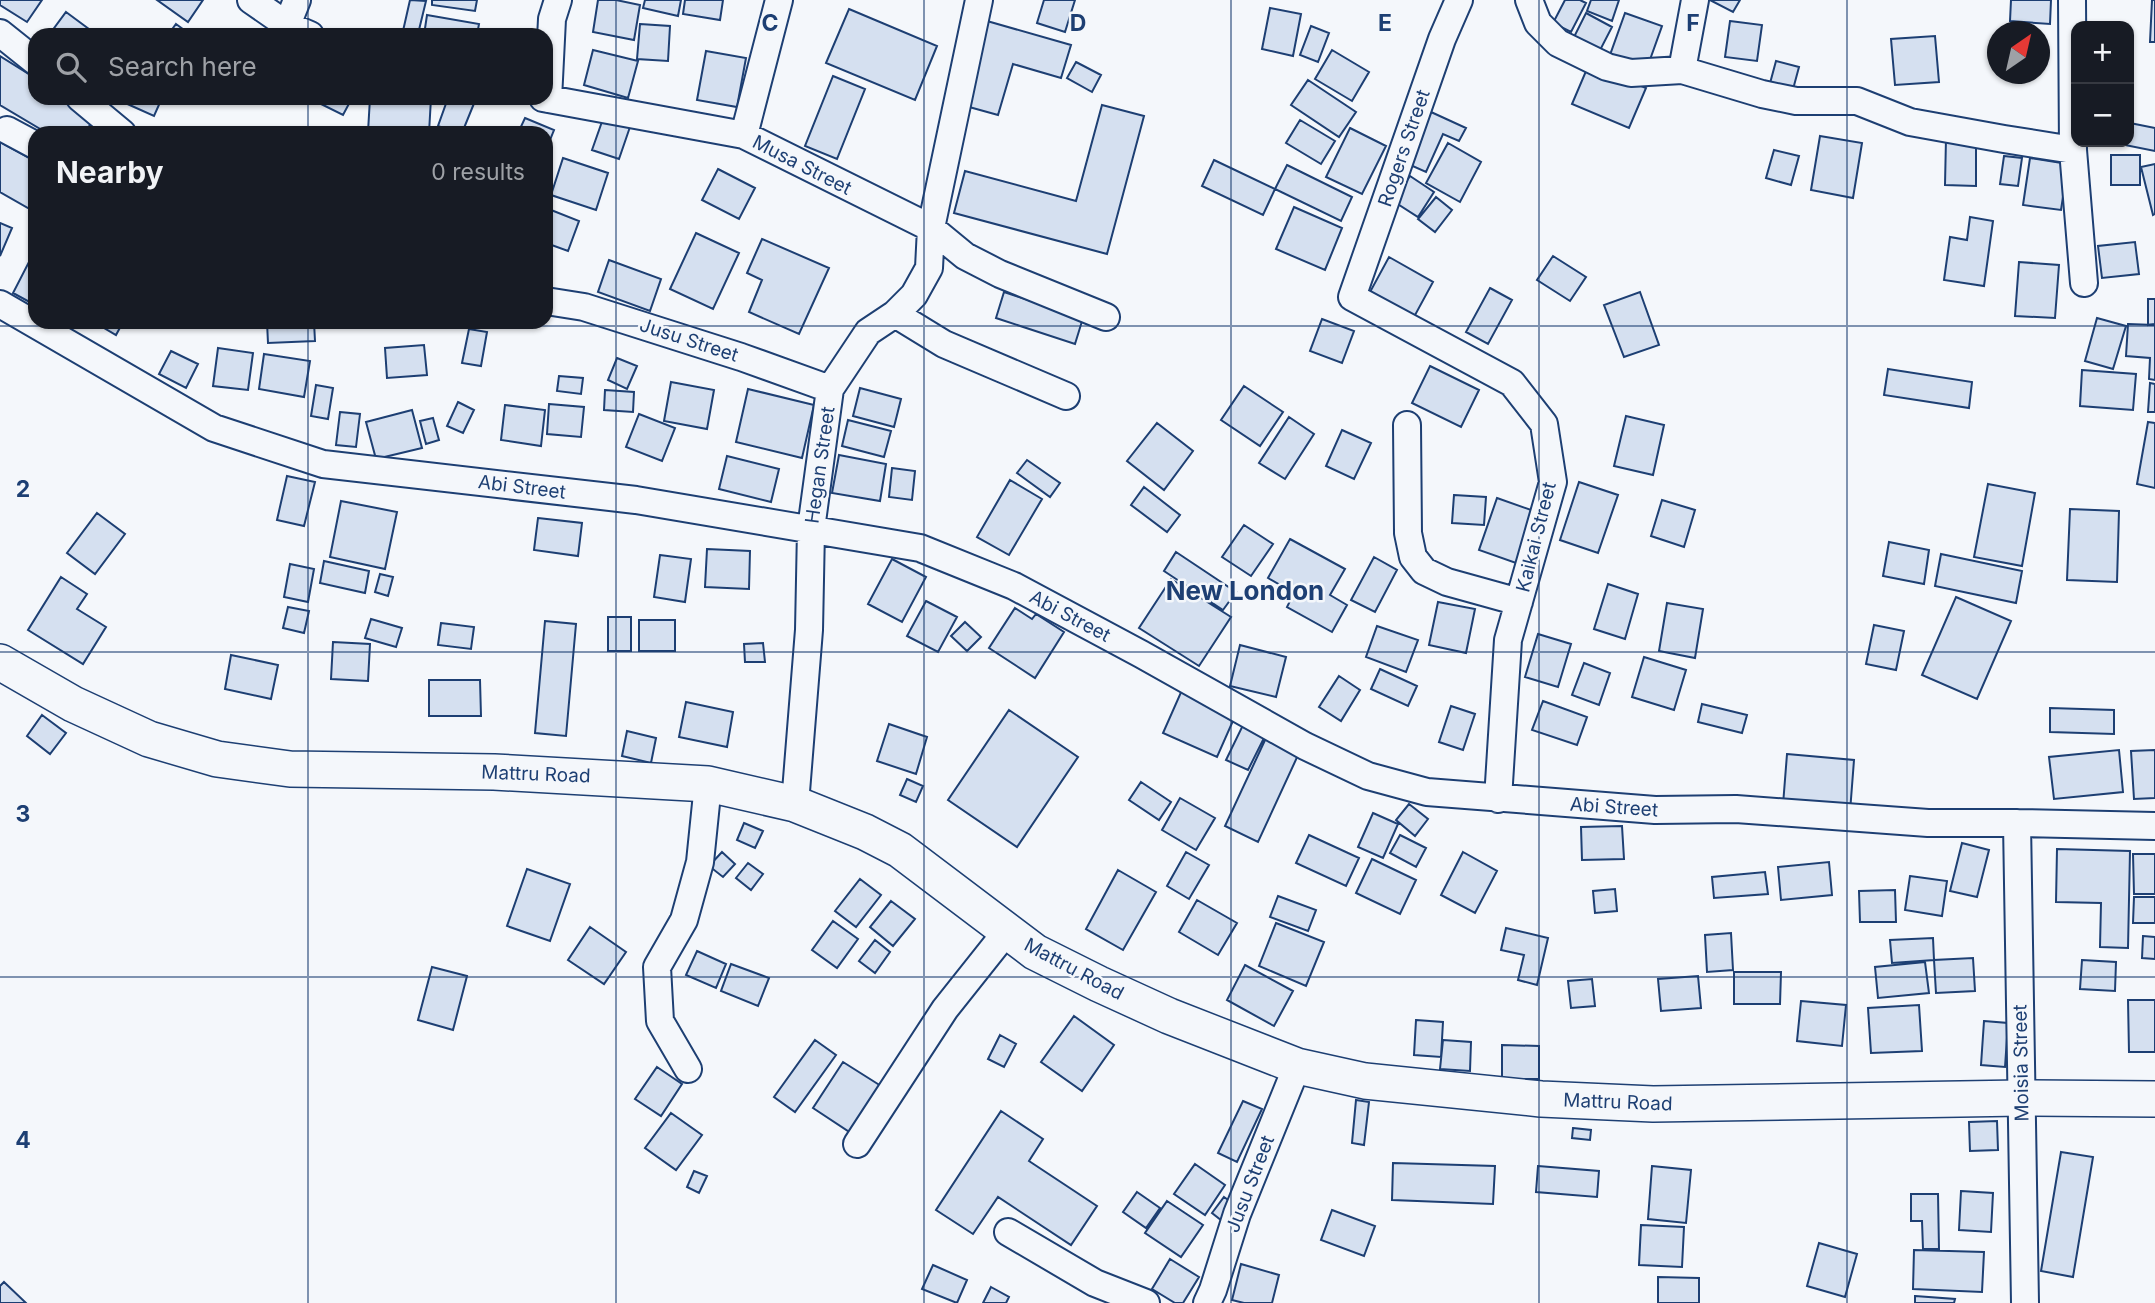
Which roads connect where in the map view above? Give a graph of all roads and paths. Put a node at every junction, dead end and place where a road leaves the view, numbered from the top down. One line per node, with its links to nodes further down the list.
1 (251, 0): 10 (street)
2 (297, 0): 11 (street)
3 (558, 0): 12 (street)
4 (779, 0): 20 (street)
5 (979, 0): 23 (street, Hegan Street)
6 (1460, 0): 25 (street, Rogers Street)
7 (1529, 0): 15 (street)
8 (1695, 0): 15 (street)
9 (2071, 0): 22 (street)
10 (295, 28)
11 (298, 28)
12 (551, 28)
13 (0, 33): 14 (street)
14 (28, 55)
15 (1682, 70): 22 (street)
16 (553, 100): 20 (street, Musa Street)
17 (88, 105): 18 (street)
18 (114, 126)
19 (7, 130): 21 (street)
20 (744, 135): 23 (street, Musa Street)
21 (28, 141)
22 (2073, 150): 24 (street)
23 (931, 228): 28 (street, Hegan Street); 29 (street, Musa Street)
24 (2084, 283)
25 (1352, 297): 36 (street, Kaikai Street)
26 (553, 302): 32 (street, Jusu Street)
27 (0, 304): 30 (street, Abi Street)
28 (895, 314): 32 (street, Hegan Street); 33 (street)
29 (1106, 317)
30 (28, 320)
31 (43, 329): 35 (street, Abi Street)
32 (830, 389): 35 (street, Hegan Street)
33 (1066, 396)
34 (1407, 425): 36 (street)
35 (811, 529): 39 (street, Abi Street); 40 (street, Hegan Street)
36 (1519, 602): 39 (street, Kaikai Street)
37 (0, 662): 38 (main road, Mattru Road)
38 (708, 785): 40 (main road, Mattru Road); 45 (street)
39 (1498, 799): 41 (street, Abi Street)
40 (795, 804): 43 (main road, Mattru Road)
41 (2017, 822): 42 (street, Abi Street); 46 (street, Moisia Street)
42 (2155, 826)
43 (1007, 931): 44 (main road, Mattru Road); 48 (street)
44 (1297, 1066): 46 (main road, Mattru Road); 51 (street, Jusu Street)
45 (688, 1069)
46 (2021, 1098): 47 (main road, Mattru Road); 52 (street, Moisia Street)
47 (2155, 1099)
48 (857, 1144)
49 (1007, 1232): 50 (street)
50 (1146, 1303)
51 (1207, 1303)
52 (2025, 1303)

